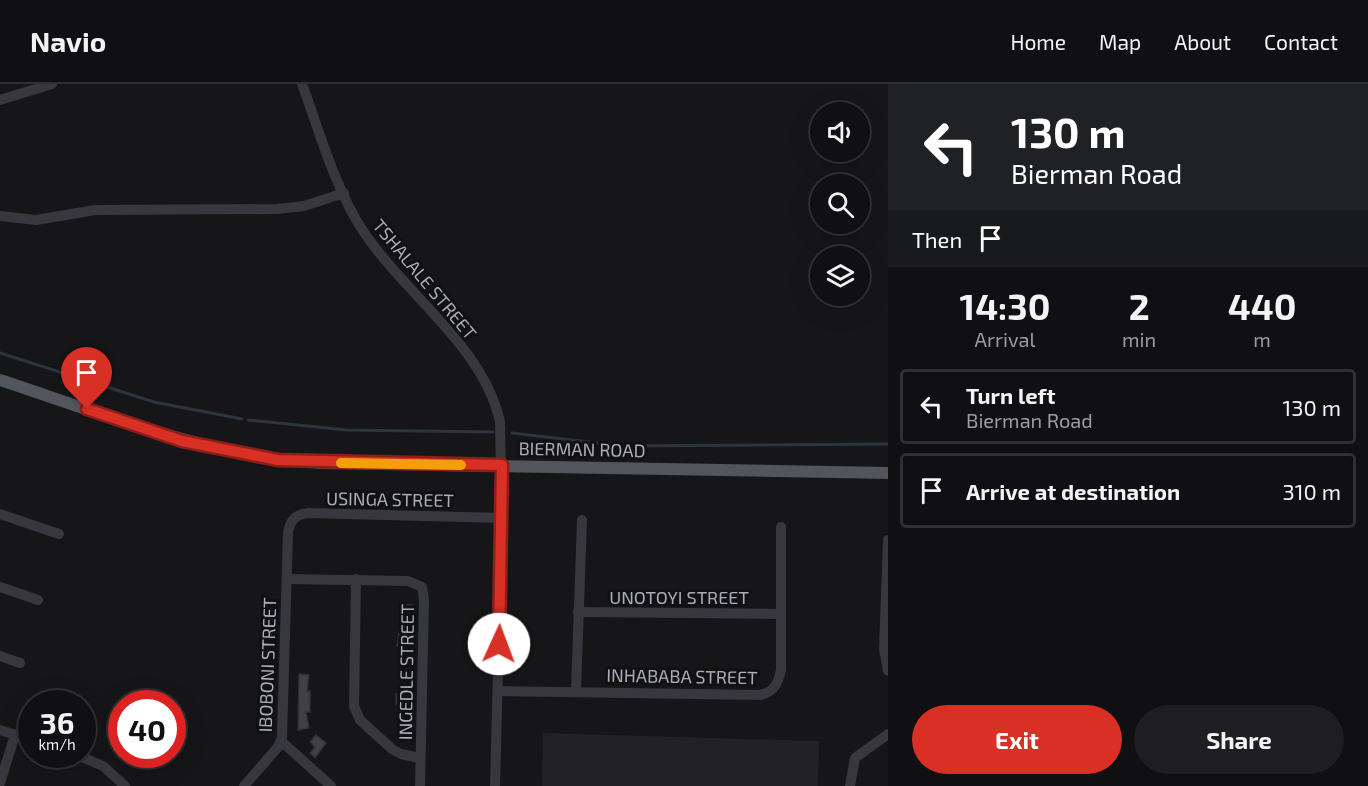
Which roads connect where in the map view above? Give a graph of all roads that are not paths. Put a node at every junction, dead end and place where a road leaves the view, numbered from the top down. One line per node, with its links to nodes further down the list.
1 (52, 84): 3 (street)
2 (302, 84): 4 (street, TSHALALE STREET)
3 (0, 100)
4 (344, 194): 5 (street); 7 (street, TSHALALE STREET)
5 (0, 216)
6 (0, 378): 7 (main road, BIERMAN ROAD)
7 (502, 463): 8 (main road, BIERMAN ROAD); 9 (main road, BIERMAN ROAD); 11 (street, TSHALALE STREET)
8 (888, 468)
9 (888, 473)
10 (0, 514): 15 (street)
11 (502, 518): 14 (street, USINGA STREET); 27 (street, TSHALALE STREET)
12 (582, 520): 21 (street)
13 (781, 527): 22 (street, INHABABA STREET)
14 (288, 532): 17 (street, IBOBONI STREET)
15 (59, 534)
16 (888, 540): 25 (street)
17 (287, 579): 18 (street, INGEDLE STREET); 32 (street, IBOBONI STREET)
18 (356, 579): 33 (street); 33 (street, INGEDLE STREET)
19 (0, 587): 20 (street)
20 (38, 600)
21 (578, 612): 22 (street, UNOTOYI STREET); 26 (street)
22 (780, 614): 26 (street, INHABABA STREET)
23 (0, 656): 24 (street)
24 (20, 663)
25 (888, 671)
26 (576, 690): 27 (street, INHABABA STREET)
27 (498, 691): 40 (street, TSHALALE STREET)
28 (0, 730): 30 (street)
29 (888, 734): 41 (street)
30 (15, 735): 31 (street); 35 (street)
31 (18, 736)
32 (281, 741): 37 (street, IBOBONI STREET); 38 (street)
33 (420, 758): 39 (street, INGEDLE STREET)
34 (96, 763): 36 (street)
35 (0, 783)
36 (125, 786)
37 (244, 786)
38 (331, 786)
39 (420, 786)
40 (495, 786)
41 (850, 786)

